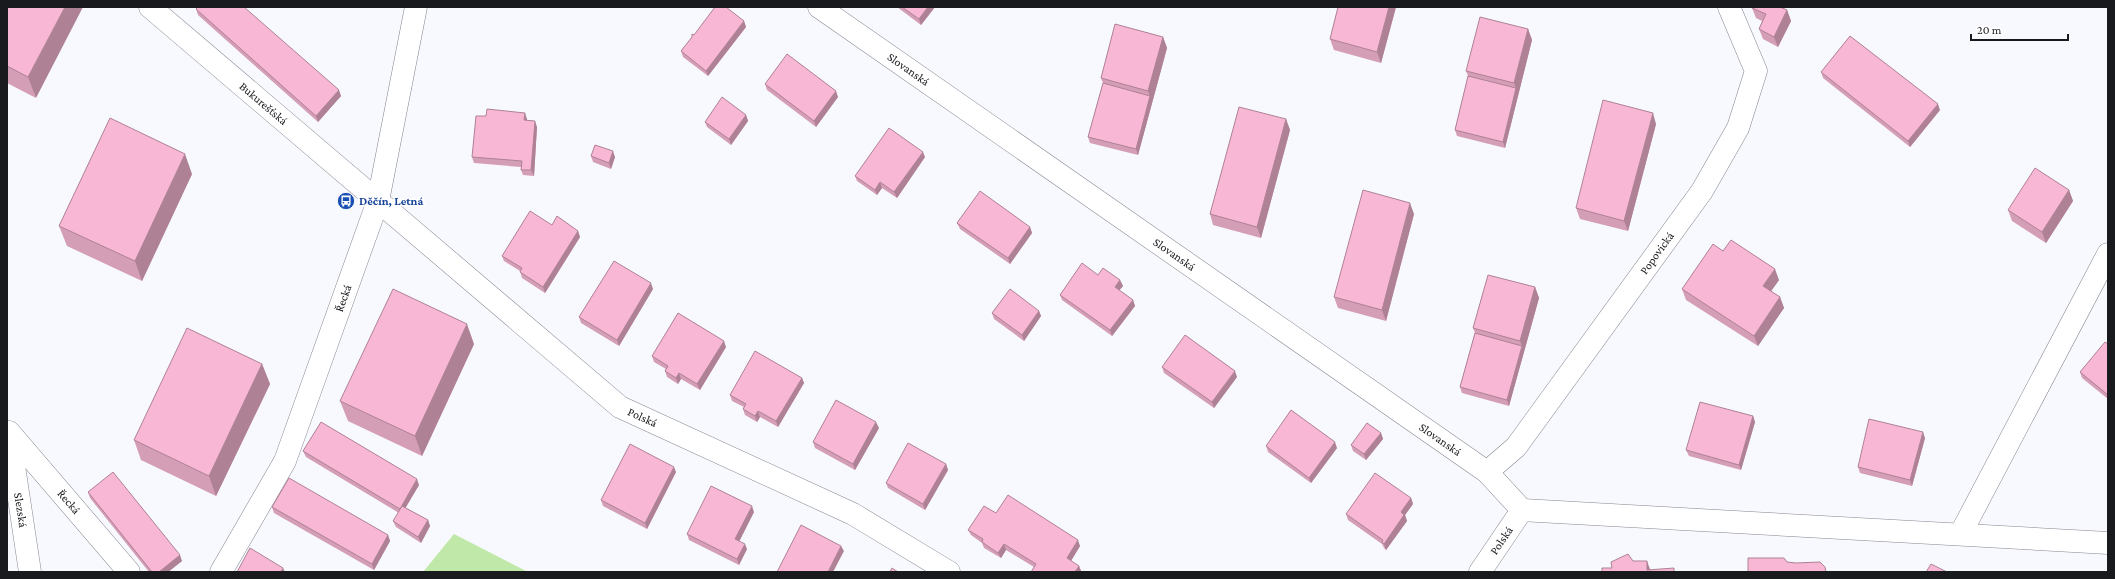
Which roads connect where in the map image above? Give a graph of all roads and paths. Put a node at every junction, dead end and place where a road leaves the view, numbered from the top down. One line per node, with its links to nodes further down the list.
1 (150, 7): 5 (street, Bukurešťská)
2 (416, 7): 5 (street, Řecká)
3 (820, 7): 8 (street, Slovanská)
4 (1729, 7): 8 (street, Popovická)
5 (378, 201): 14 (street, Řecká); 15 (street, Polská)
6 (2108, 254): 10 (street)
7 (8, 429): 12 (street, Slezská); 13 (street, Řecká)
8 (1487, 472): 9 (street, Slovanská)
9 (1522, 510): 10 (street); 16 (street, Polská)
10 (1961, 533): 11 (street)
11 (2108, 543)
12 (30, 572)
13 (129, 572)
14 (221, 572)
15 (949, 572)
16 (1480, 572)

